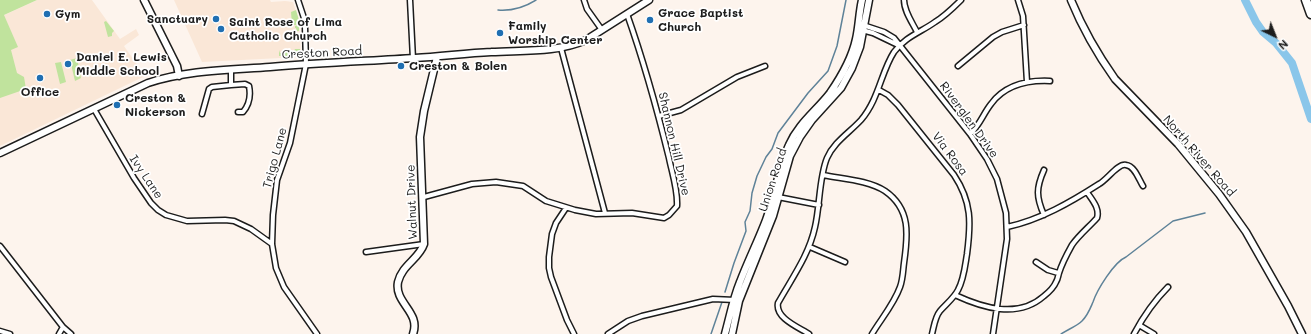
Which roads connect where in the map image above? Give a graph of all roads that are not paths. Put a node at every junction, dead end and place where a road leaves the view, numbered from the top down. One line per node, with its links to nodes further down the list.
1 (144, 0): 27 (main road)
2 (298, 0): 23 (street, Trigo Lane)
3 (410, 0): 22 (street)
4 (584, 0): 17 (street)
5 (649, 0): 13 (main road, Creston Road)
6 (862, 0): 16 (main road, Union Road)
7 (869, 0): 16 (main road, Union Road)
8 (904, 0): 18 (street)
9 (961, 0): 18 (street)
10 (1018, 0): 15 (street)
11 (1071, 0): 79 (main road, North River Road)
12 (1306, 0): 14 (highway)
13 (627, 14): 17 (main road, Creston Road); 35 (street, Shannon Hill Drive)
14 (1311, 14)
15 (1024, 25): 25 (street); 29 (street)
16 (861, 27): 19 (street, Riverglen Drive); 42 (main road, Union Road)
17 (602, 30): 20 (main road, Creston Road)
18 (917, 32): 19 (street)
19 (899, 45): 31 (street); 36 (street, Riverglen Drive)
20 (561, 48): 21 (main road, Creston Road); 46 (street)
21 (437, 57): 22 (main road, Creston Road); 43 (main road, Walnut Drive)
22 (413, 58): 23 (main road, Creston Road)
23 (306, 64): 26 (main road, Creston Road); 49 (street, Trigo Lane)
24 (765, 66): 35 (street)
25 (958, 66)
26 (231, 70): 27 (main road, Creston Road); 30 (street)
27 (179, 76): 32 (main road, Creston Road)
28 (1050, 81): 29 (street)
29 (1027, 82): 36 (street)
30 (231, 84): 33 (street); 34 (street)
31 (879, 90): 39 (street); 58 (street, Via Rosa)
32 (94, 109): 37 (main road, Creston Road); 49 (street, Ivy Lane)
33 (238, 112)
34 (202, 114)
35 (659, 116): 46 (street, Shannon Hill Drive)
36 (970, 134): 48 (street, Riverglen Drive)
37 (0, 153)
38 (1044, 170): 47 (street)
39 (823, 175): 44 (street); 74 (street)
40 (1143, 186): 41 (street)
41 (1087, 192): 47 (street); 56 (street)
42 (776, 196): 44 (street); 59 (main road, Union Road)
43 (424, 197): 45 (street, Shannon Hill Drive); 50 (main road, Walnut Drive)
44 (819, 205): 52 (street)
45 (566, 208): 46 (street, Shannon Hill Drive); 69 (street)
46 (605, 213)
47 (1044, 215): 48 (street)
48 (1007, 227): 60 (street, Riverglen Drive)
49 (272, 244): 67 (street, Trigo Lane)
50 (424, 244): 53 (street); 68 (main road, Walnut Drive)
51 (0, 246): 62 (street)
52 (810, 247): 54 (street); 73 (street)
53 (366, 252)
54 (844, 262)
55 (1036, 262): 56 (street)
56 (1058, 274): 60 (street)
57 (1168, 287): 61 (street)
58 (955, 295): 60 (street); 75 (street, Via Rosa)
59 (736, 300): 70 (street); 71 (main road, Union Road); 72 (main road, Union Road)
60 (997, 309): 76 (street, Riverglen Drive)
61 (1139, 325): 77 (street); 78 (street)
62 (63, 327): 65 (street); 66 (street)
63 (0, 331): 64 (street)
64 (10, 334)
65 (59, 334)
66 (71, 334)
67 (317, 334)
68 (413, 334)
69 (574, 334)
70 (608, 334)
71 (726, 334)
72 (732, 334)
73 (809, 334)
74 (872, 334)
75 (932, 334)
76 (993, 334)
77 (1134, 334)
78 (1154, 334)
79 (1302, 334)

